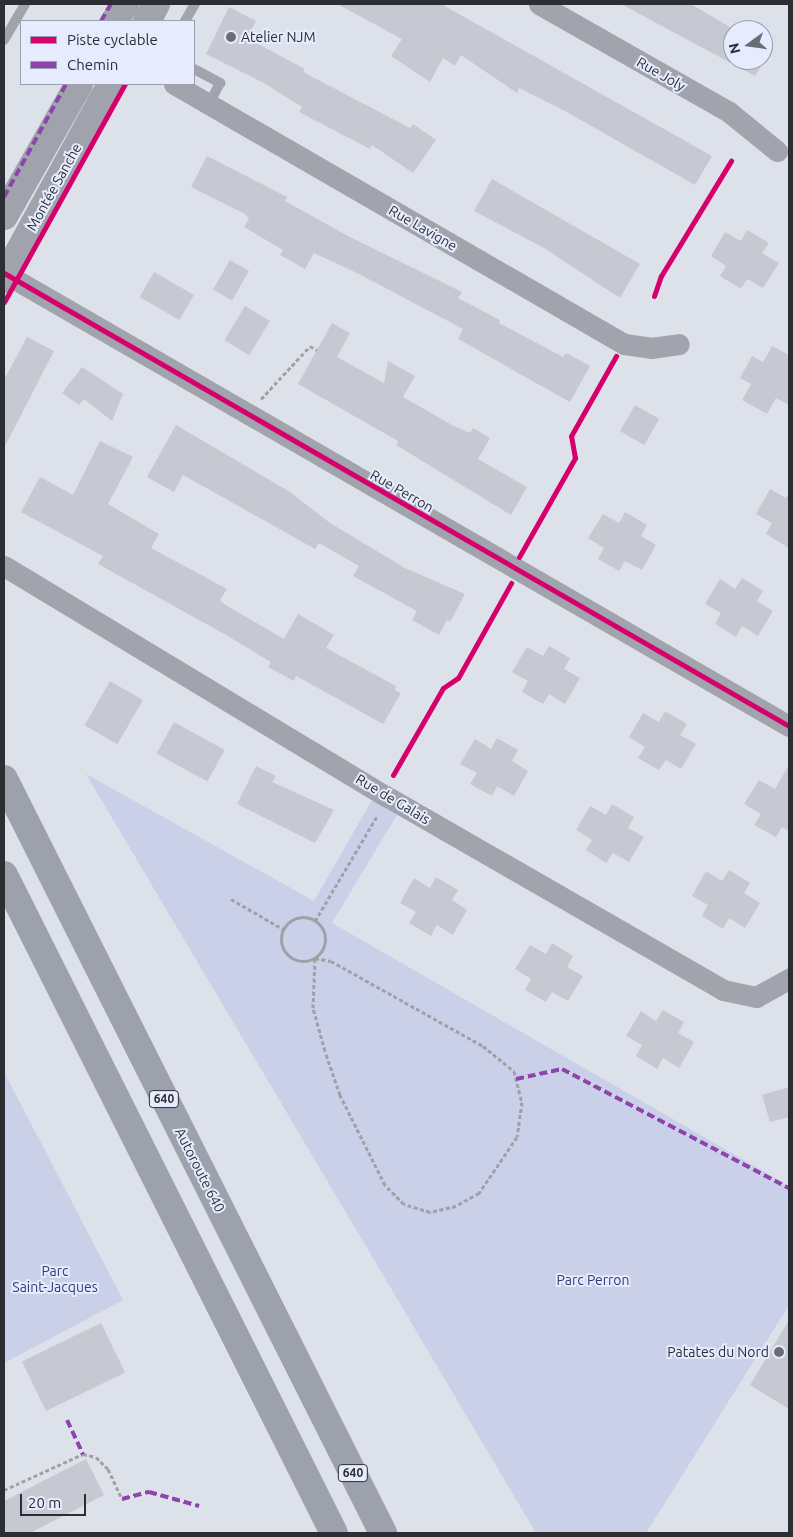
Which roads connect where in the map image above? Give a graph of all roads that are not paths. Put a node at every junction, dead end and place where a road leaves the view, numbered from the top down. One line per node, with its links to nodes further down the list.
1 (25, 4): 9 (lane)
2 (125, 4): 6 (street)
3 (156, 4): 7 (street)
4 (194, 4): 8 (lane)
5 (539, 4): 15 (street, Rue Joly)
6 (116, 20)
7 (147, 20)
8 (186, 20)
9 (4, 40)
10 (195, 70): 14 (lane)
11 (78, 85): 16 (street, Montée Sanche)
12 (110, 85): 17 (street, Montée Sanche)
13 (176, 85): 14 (street, Rue Lavigne)
14 (209, 104): 18 (street, Rue Lavigne)
15 (777, 151)
16 (4, 216)
17 (5, 276): 20 (street, Rue Perron)
18 (679, 344)
19 (4, 566): 23 (street, Rue de Galais)
20 (789, 726)
21 (4, 779): 24 (highway, Autoroute 640 / 640)
22 (4, 875): 25 (highway)
23 (789, 979)
24 (382, 1531)
25 (334, 1533)

